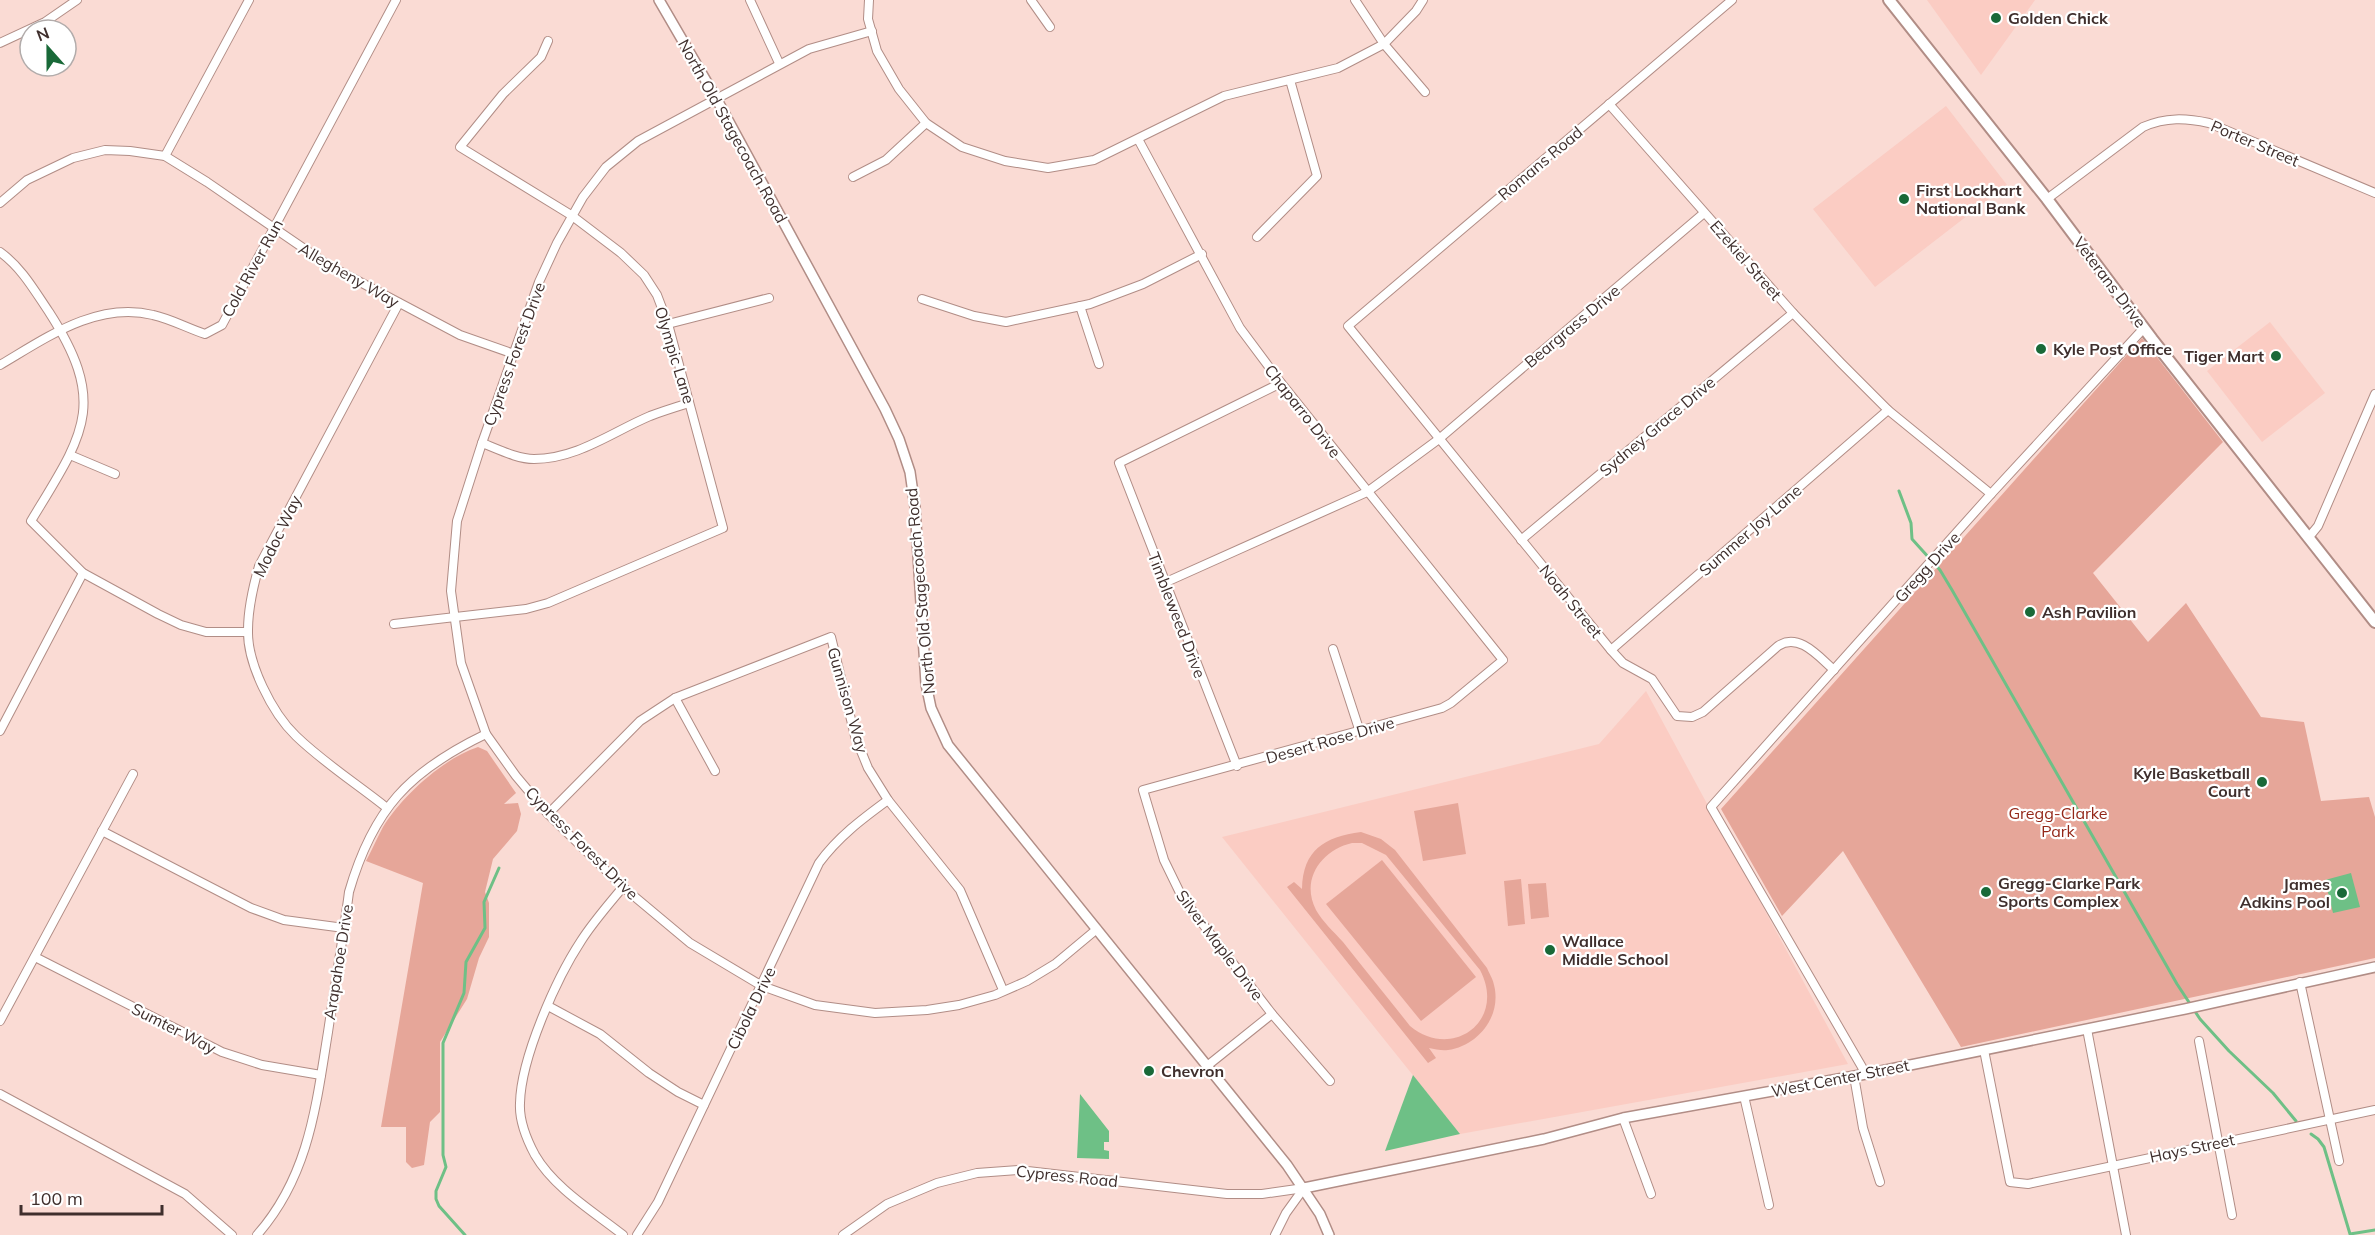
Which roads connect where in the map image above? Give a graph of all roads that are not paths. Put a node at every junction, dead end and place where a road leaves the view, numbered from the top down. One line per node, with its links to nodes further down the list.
1 (77, 0): 15 (street)
2 (249, 0): 24 (street)
3 (396, 0): 31 (street, Cold River Run)
4 (659, 0): 20 (street, North Old Stagecoach Road)
5 (750, 0): 17 (street)
6 (869, 0): 13 (street)
7 (1031, 0): 12 (street)
8 (1355, 0): 16 (street)
9 (1424, 0): 16 (street)
10 (1732, 0): 21 (street, Romans Road)
11 (1889, 0): 27 (main road, Veterans Drive)
12 (1050, 27)
13 (872, 31): 17 (street, Cypress Forest Drive); 22 (street)
14 (549, 41): 30 (street, Olympic Lane)
15 (0, 43)
16 (1384, 44): 18 (street); 19 (street)
17 (779, 63): 20 (street, Cypress Forest Drive)
18 (1290, 80): 23 (street); 32 (street)
19 (1425, 92)
20 (716, 98): 30 (street, Cypress Forest Drive); 83 (street, North Old Stagecoach Road)
21 (1609, 104): 29 (street, Ezekiel Street); 41 (street, Romans Road)
22 (926, 123): 23 (street); 25 (street)
23 (1138, 139): 34 (street, Chaparro Drive)
24 (165, 156): 28 (street, Allegheny Way); 31 (street, Allegheny Way)
25 (853, 177)
26 (2375, 193): 27 (street, Porter Street)
27 (2047, 199): 42 (main road, Veterans Drive)
28 (0, 203)
29 (1704, 213): 39 (street, Ezekiel Street); 51 (street, Beargrass Drive)
30 (571, 215): 40 (street, Olympic Lane); 44 (street, Cypress Forest Drive)
31 (274, 229): 37 (street, Allegheny Way); 43 (street, Cold River Run)
32 (1257, 237)
33 (0, 252): 43 (street)
34 (1202, 254): 38 (street); 47 (street, Chaparro Drive)
35 (769, 298): 40 (street)
36 (922, 298): 38 (street)
37 (399, 303): 44 (street, Allegheny Way); 64 (street, Modoc Way)
38 (1080, 306): 46 (street)
39 (1793, 313): 50 (street, Ezekiel Street); 58 (street, Sydney Grace Drive)
40 (668, 324): 49 (street, Olympic Lane)
41 (1348, 326): 51 (street, Noah Street)
42 (2144, 328): 56 (street, Gregg Drive); 57 (main road, Veterans Drive)
43 (60, 330): 45 (street, Cold River Run); 53 (street)
44 (514, 354): 52 (street, Cypress Forest Drive)
45 (0, 364)
46 (1099, 364)
47 (1281, 383): 55 (street, Chaparro Drive); 60 (street, Timbleweed Drive)
48 (2375, 394): 57 (street)
49 (689, 403): 52 (street); 61 (street, Olympic Lane)
50 (1888, 410): 56 (street, Ezekiel Street); 66 (street, Summer Joy Lane)
51 (1439, 439): 55 (street, Beargrass Drive); 58 (street, Noah Street)
52 (482, 443): 61 (street, Cypress Forest Drive)
53 (70, 454): 54 (street); 59 (street)
54 (115, 474)
55 (1367, 492): 60 (street); 67 (street, Chaparro Drive)
56 (1991, 494): 68 (street, Gregg Drive)
57 (2309, 537): 62 (main road, Veterans Drive)
58 (1521, 540): 66 (street, Noah Street)
59 (83, 573): 64 (street); 70 (street)
60 (1164, 583): 73 (street, Timbleweed Drive)
61 (454, 617): 63 (street); 72 (street, Cypress Forest Drive)
62 (2375, 622)
63 (394, 624)
64 (248, 632): 78 (street, Modoc Way)
65 (1333, 649): 71 (street)
66 (1611, 650): 68 (street, Noah Street)
67 (1503, 660): 71 (street, Desert Rose Drive)
68 (1834, 670): 96 (street, Gregg Drive)
69 (675, 698): 74 (street); 77 (street, Gunnison Way); 79 (street, Gunnison Way)
70 (1, 726)
71 (1360, 732): 73 (street, Desert Rose Drive)
72 (486, 734): 78 (street, Arapahoe Drive); 79 (street, Cypress Forest Drive)
73 (1237, 766): 76 (street, Desert Rose Drive)
74 (716, 771)
75 (133, 774): 80 (street)
76 (1143, 790): 90 (street, Silver Maple Drive)
77 (888, 800): 87 (street, Cibola Drive); 88 (street, Gunnison Way)
78 (387, 808): 82 (street, Arapahoe Drive)
79 (548, 814): 81 (street, Cypress Forest Drive)
80 (102, 831): 82 (street); 84 (street)
81 (623, 887): 87 (street, Cypress Forest Drive); 89 (street)
82 (344, 928): 97 (street, Arapahoe Drive)
83 (1097, 929): 88 (street, Cypress Forest Drive); 95 (street, North Old Stagecoach Road)
84 (35, 957): 91 (street); 97 (street, Sumter Way)
85 (2375, 967): 86 (street, West Center Street)
86 (2300, 982): 92 (street, West Center Street); 105 (street)
87 (762, 986): 88 (street, Cypress Forest Drive); 102 (street, Cibola Drive)
88 (1003, 990)
89 (548, 1006): 102 (street); 116 (street)
90 (1272, 1014): 95 (street); 99 (street, Silver Maple Drive)
91 (0, 1021)
92 (2087, 1029): 94 (street, West Center Street); 108 (street)
93 (2199, 1041): 106 (street)
94 (1984, 1050): 96 (street, West Center Street); 108 (street, Hays Street)
95 (1208, 1066): 110 (street, North Old Stagecoach Road)
96 (1866, 1074): 98 (street, West Center Street)
97 (321, 1075): 115 (street, Arapahoe Drive)
98 (1854, 1076): 101 (street, West Center Street); 109 (street)
99 (1330, 1081)
100 (0, 1094): 114 (street)
101 (1744, 1096): 104 (street, West Center Street); 112 (street)
102 (704, 1105): 117 (street, Cibola Drive)
103 (2375, 1110): 105 (street, Hays Street)
104 (1623, 1118): 110 (street, West Center Street); 111 (street)
105 (2329, 1119): 106 (street, Hays Street); 107 (street)
106 (2219, 1143): 108 (street, Hays Street); 113 (street)
107 (2339, 1161)
108 (2113, 1165): 121 (street)
109 (1880, 1182)
110 (1304, 1188): 118 (street, Cypress Road); 119 (street); 120 (street, North Old Stagecoach Road)
111 (1651, 1194)
112 (1769, 1205)
113 (2232, 1215)
114 (232, 1235)
115 (257, 1235)
116 (623, 1235)
117 (637, 1235)
118 (843, 1235)
119 (1275, 1235)
120 (1329, 1235)
121 (2126, 1235)

